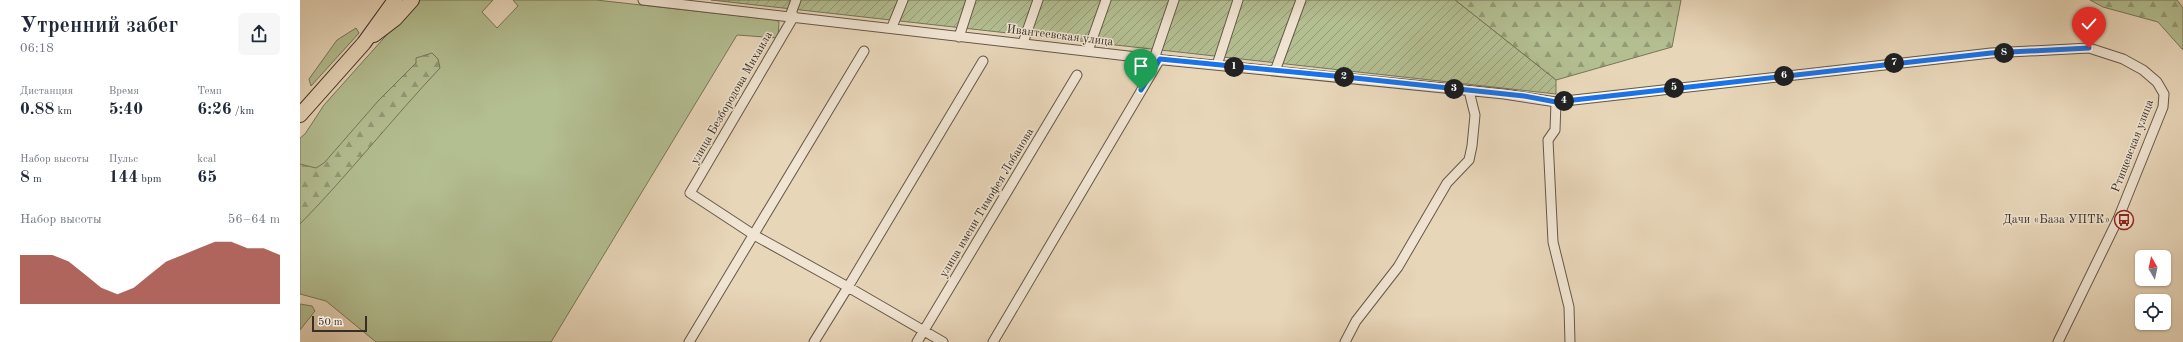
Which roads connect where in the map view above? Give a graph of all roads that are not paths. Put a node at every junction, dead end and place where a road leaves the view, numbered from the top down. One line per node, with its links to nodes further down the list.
1 (395, 0): 16 (main road)
2 (412, 0): 16 (main road)
3 (643, 0): 12 (street, Ивантеевская улица)
4 (796, 0): 13 (street, улица Безбородова Михаила)
5 (903, 0): 14 (street)
6 (971, 0): 15 (street)
7 (1038, 0): 17 (street)
8 (1106, 0): 19 (street)
9 (1174, 0): 20 (street)
10 (1238, 0): 22 (street)
11 (1301, 0): 23 (street)
12 (698, 3): 13 (street, Ивантеевская улица)
13 (792, 16): 14 (street, Ивантеевская улица); 29 (street, улица Безбородова Михаила)
14 (892, 27): 15 (street, Ивантеевская улица)
15 (959, 37): 17 (street, Ивантеевская улица)
16 (364, 43): 28 (main road)
17 (1023, 43): 19 (street, Ивантеевская улица)
18 (864, 51): 29 (street)
19 (1088, 51): 20 (street, Ивантеевская улица)
20 (1157, 59): 22 (street, Ивантеевская улица); 36 (street)
21 (983, 61): 30 (street)
22 (1217, 65): 23 (street, Ивантеевская улица)
23 (1275, 71): 26 (street, Ивантеевская улица)
24 (1077, 75): 31 (street, улица имени Тимофея Лобанова)
25 (2157, 82): 27 (street, Ивантеевская улица); 39 (street, Ртищевская улица)
26 (1468, 91): 27 (street, Ивантеевская улица); 37 (street)
27 (1556, 102): 38 (street)
28 (300, 115)
29 (754, 235): 30 (street); 32 (street)
30 (848, 287): 31 (street); 33 (street)
31 (923, 332): 34 (street, улица имени Тимофея Лобанова); 35 (street)
32 (689, 342)
33 (814, 342)
34 (917, 342)
35 (943, 342)
36 (993, 342)
37 (1345, 342)
38 (1570, 342)
39 (2058, 342)

